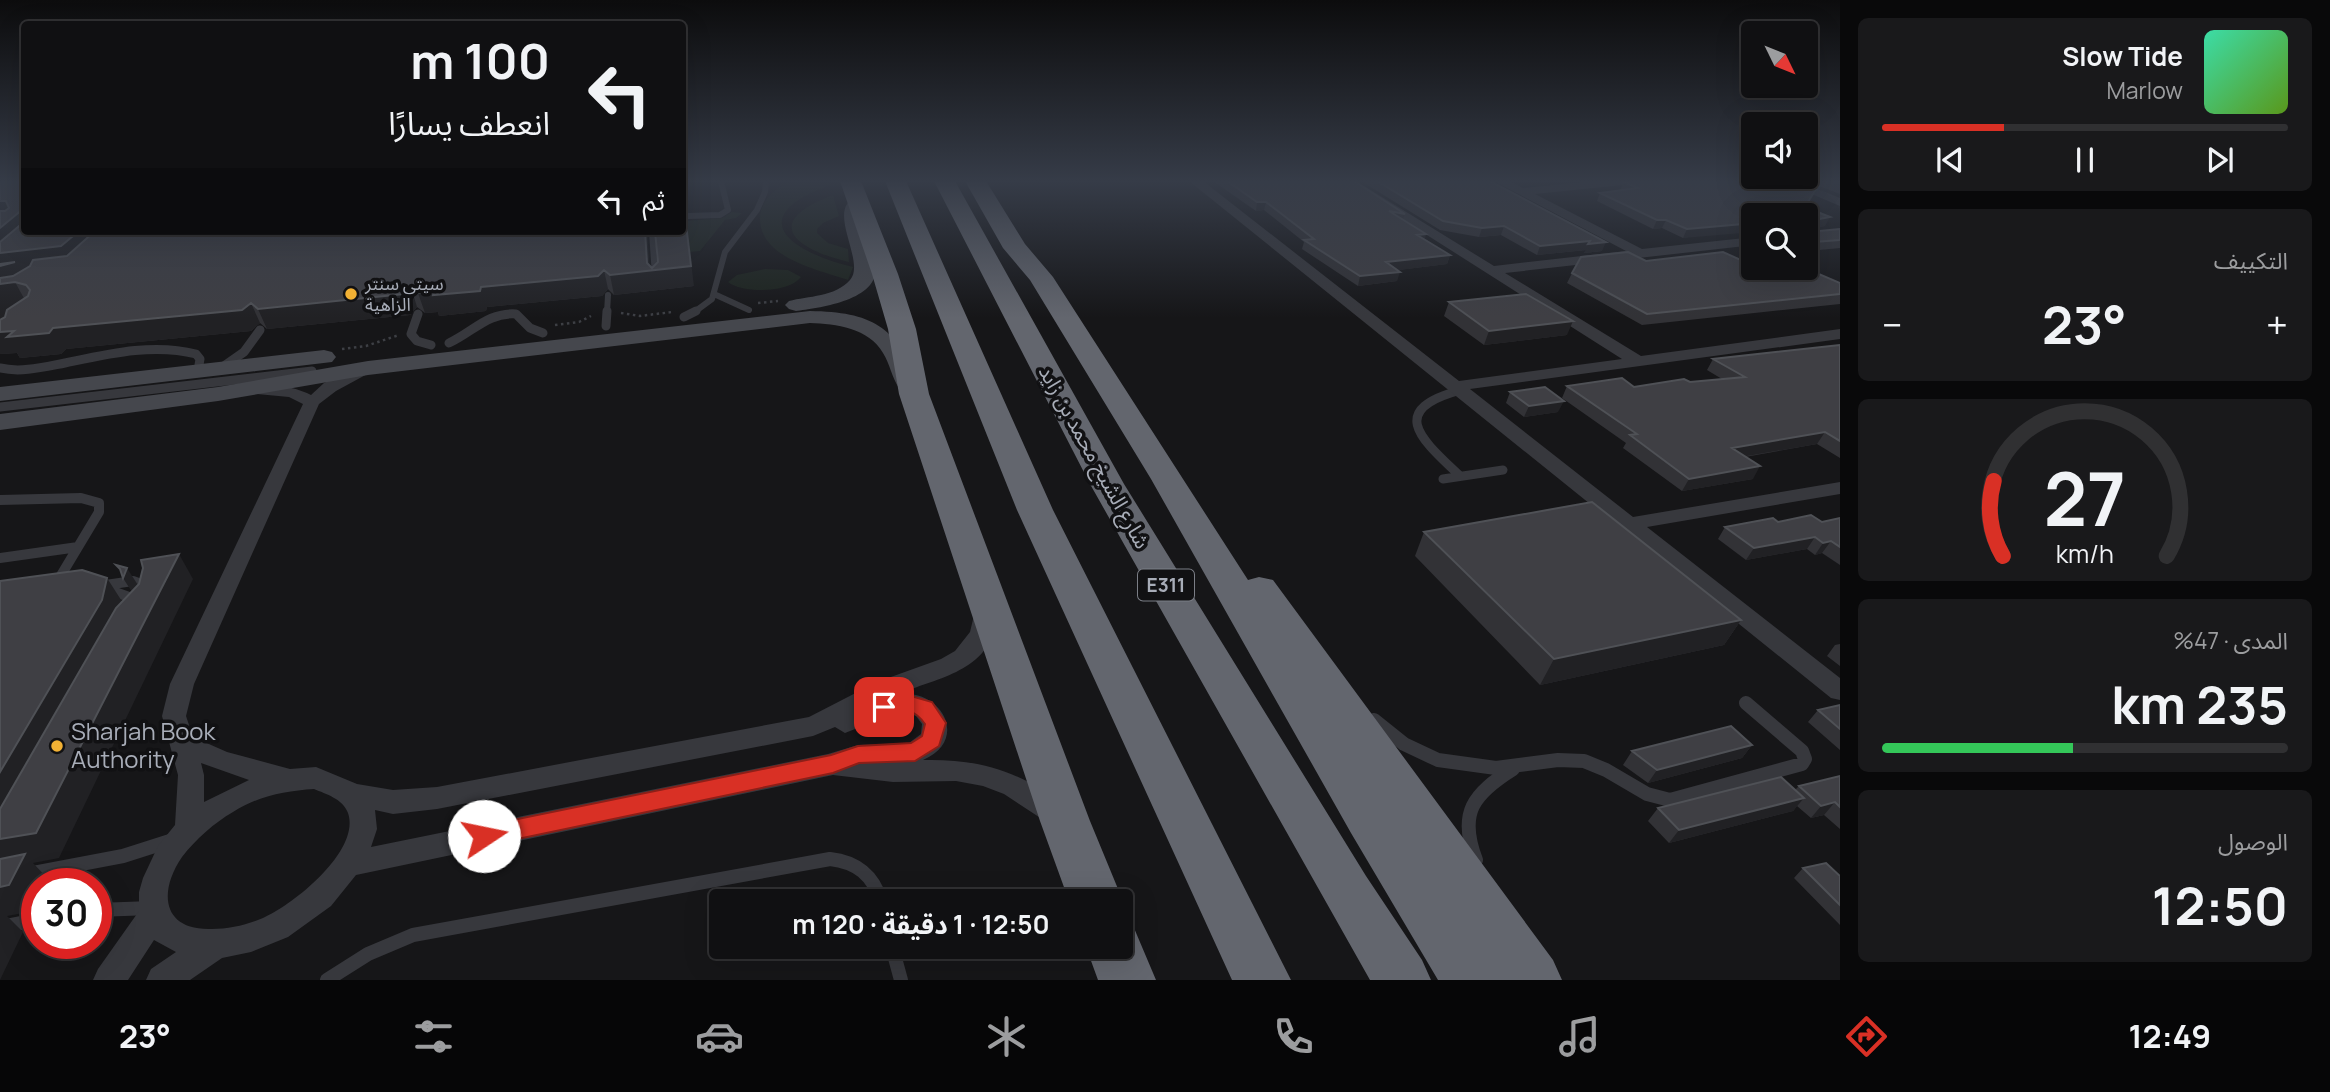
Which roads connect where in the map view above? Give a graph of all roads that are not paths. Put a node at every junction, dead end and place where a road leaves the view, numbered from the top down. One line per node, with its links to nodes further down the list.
1 (743, 227): 17 (lane)
2 (854, 227): 19 (street)
3 (867, 227): 34 (highway)
4 (914, 227): 81 (highway)
5 (969, 227): 82 (highway, شارع الشيخ محمد بن زايد / E311)
6 (1002, 227): 15 (highway)
7 (1020, 227): 15 (highway)
8 (1253, 227): 31 (street)
9 (1422, 227): 14 (street)
10 (1588, 227): 13 (street)
11 (652, 235): 16 (lane)
12 (1741, 244): 13 (street)
13 (1641, 254): 14 (street)
14 (1492, 270): 27 (street)
15 (1041, 277): 40 (highway)
16 (656, 282)
17 (714, 294): 20 (lane); 22 (lane)
18 (608, 295): 23 (lane)
19 (833, 307): 20 (street); 29 (street); 34 (street)
20 (749, 310): 22 (street)
21 (418, 314): 26 (lane)
22 (684, 317): 23 (street)
23 (606, 326): 26 (street)
24 (260, 330): 30 (lane)
25 (1840, 334): 27 (street)
26 (440, 344): 30 (street)
27 (1637, 360): 31 (street)
28 (0, 368): 30 (lane)
29 (368, 368): 32 (street); 35 (street); 36 (lane)
30 (208, 370): 33 (street)
31 (1459, 388): 39 (lane); 44 (street)
32 (242, 390): 35 (street); 37 (street)
33 (0, 394)
34 (914, 394): 47 (highway)
35 (312, 402): 56 (street)
36 (0, 407)
37 (0, 422)
38 (1503, 470): 39 (lane)
39 (1460, 476): 41 (lane)
40 (1168, 479): 50 (highway); 83 (highway)
41 (1443, 479)
42 (1840, 488): 44 (street)
43 (0, 500): 45 (lane)
44 (1628, 524): 52 (street)
45 (78, 547): 46 (lane); 48 (lane)
46 (0, 558)
47 (983, 590): 55 (street); 61 (highway)
48 (56, 593)
49 (131, 620): 49 (lane)
50 (1299, 649): 51 (lane); 84 (highway)
51 (1342, 683)
52 (1840, 691)
53 (1746, 704): 58 (lane)
54 (1366, 712): 58 (lane)
55 (813, 726): 57 (street); 60 (street)
56 (184, 744): 59 (street); 62 (street)
57 (833, 764): 61 (street); 63 (street)
58 (1517, 767): 65 (lane)
59 (288, 779): 60 (street); 62 (street)
60 (354, 795): 63 (street)
61 (1065, 821): 67 (highway)
62 (186, 833): 64 (lane); 69 (street)
63 (349, 864): 73 (street)
64 (13, 876)
65 (1486, 878)
66 (876, 889): 78 (lane)
67 (1091, 889)
68 (112, 911): 69 (lane)
69 (153, 912): 73 (street); 76 (street)
70 (21, 923): 71 (lane)
71 (0, 927)
72 (1519, 934): 84 (lane)
73 (215, 944): 77 (street)
74 (895, 959): 79 (lane)
75 (1119, 959): 80 (highway)
76 (109, 980)
77 (162, 980)
78 (327, 980)
79 (901, 980)
80 (1127, 980)
81 (1262, 980)
82 (1402, 980)
83 (1470, 980)
84 (1536, 980)

